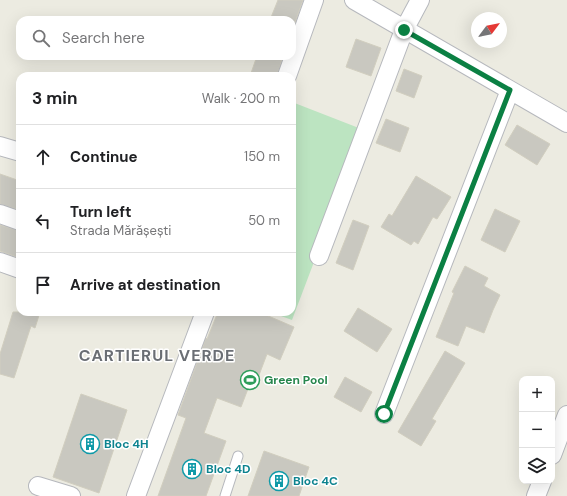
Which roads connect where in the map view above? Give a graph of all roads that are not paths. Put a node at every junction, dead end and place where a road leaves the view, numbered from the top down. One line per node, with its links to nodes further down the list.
1 (314, 0): 5 (street)
2 (354, 0): 4 (street)
3 (420, 0): 4 (street)
4 (404, 30): 8 (street); 14 (street)
5 (296, 51)
6 (293, 60): 7 (street)
7 (288, 72)
8 (510, 90): 9 (street); 18 (street)
9 (567, 123)
10 (0, 146): 11 (street)
11 (16, 151)
12 (0, 214): 13 (street)
13 (16, 220)
14 (319, 256)
15 (0, 262): 16 (street)
16 (16, 268)
17 (204, 316): 25 (street)
18 (384, 414)
19 (567, 415): 20 (street)
20 (555, 448)
21 (238, 456): 26 (lane)
22 (541, 484): 27 (street)
23 (38, 486): 24 (street)
24 (71, 496)
25 (136, 496)
26 (225, 496)
27 (536, 496)

